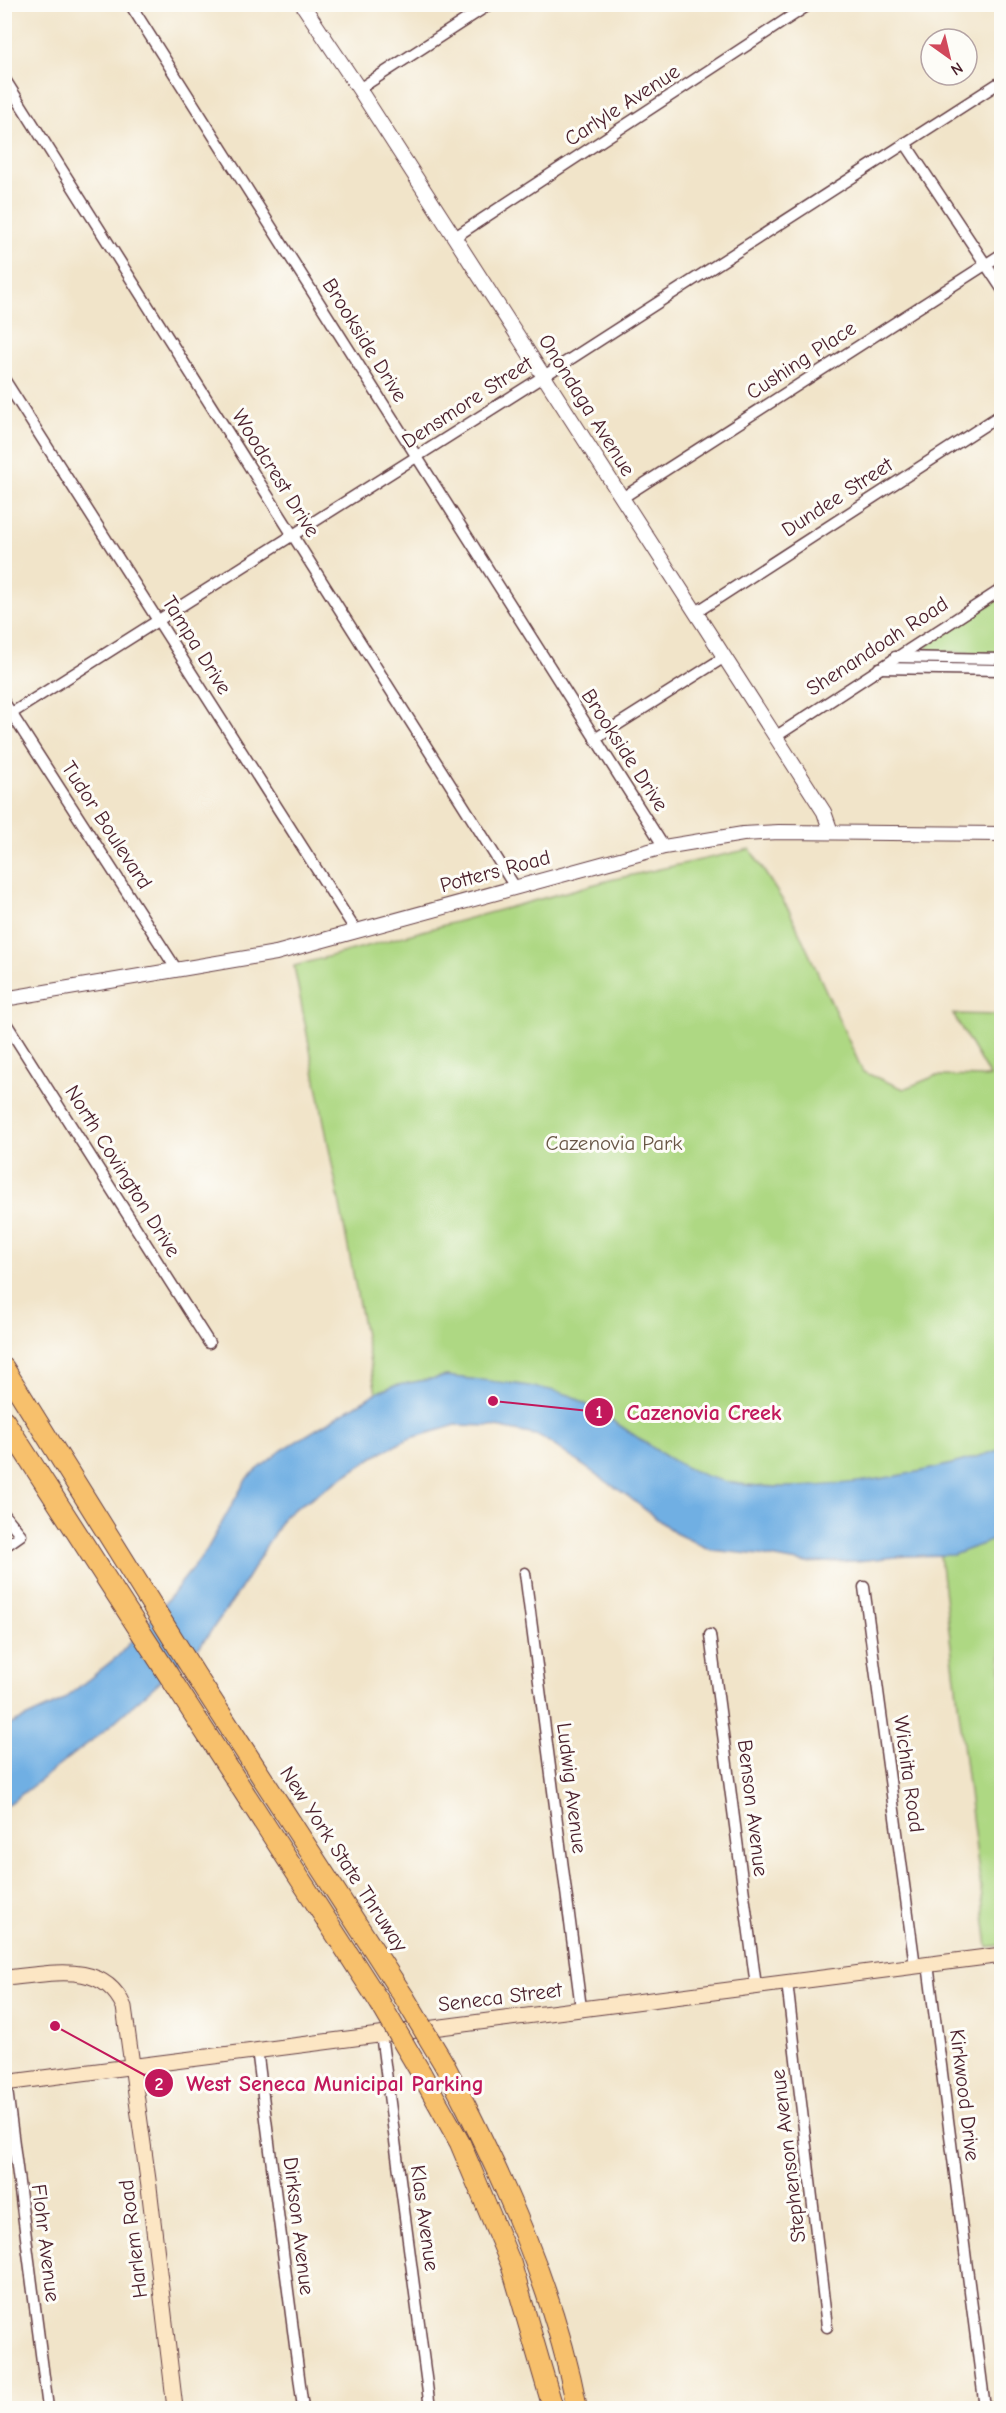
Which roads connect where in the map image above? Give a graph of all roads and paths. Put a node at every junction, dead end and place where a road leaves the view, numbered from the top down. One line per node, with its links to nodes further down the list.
1 (130, 4): 16 (street, Brookside Drive)
2 (302, 4): 7 (street, Onondaga Avenue)
3 (490, 4): 7 (street)
4 (810, 4): 9 (street, Carlyle Avenue)
5 (4, 78): 18 (street, Woodcrest Drive)
6 (1002, 81): 8 (street, Densmore Street)
7 (359, 89): 9 (street, Onondaga Avenue)
8 (905, 143): 11 (street); 13 (street, Densmore Street)
9 (455, 237): 13 (street, Onondaga Avenue)
10 (1002, 254): 11 (street, Cushing Place)
11 (985, 264): 12 (street); 17 (street, Cushing Place)
12 (1002, 289)
13 (544, 376): 16 (street, Densmore Street); 17 (street, Onondaga Avenue)
14 (4, 379): 21 (street, Tampa Drive)
15 (1002, 414): 20 (street, Dundee Street)
16 (417, 458): 18 (street, Densmore Street); 30 (street, Brookside Drive)
17 (622, 498): 20 (street, Onondaga Avenue)
18 (292, 535): 21 (street, Densmore Street); 34 (street, Woodcrest Drive)
19 (1002, 589): 22 (street, Shenandoah Road)
20 (695, 614): 23 (street, Onondaga Avenue)
21 (158, 620): 28 (street, Densmore Street); 35 (street, Tampa Drive)
22 (895, 657): 24 (street); 25 (street, Shenandoah Road)
23 (723, 658): 29 (street, Onondaga Avenue); 30 (street)
24 (1002, 659)
25 (879, 668): 26 (street); 29 (street, Shenandoah Road)
26 (1002, 670)
27 (4, 702): 28 (street, Tudor Boulevard)
28 (12, 713): 36 (street, Tudor Boulevard)
29 (775, 737): 31 (street, Onondaga Avenue)
30 (595, 739): 33 (street, Brookside Drive)
31 (831, 832): 32 (street, Potters Road); 33 (street, Potters Road)
32 (1002, 834)
33 (664, 847): 34 (street, Potters Road)
34 (515, 887): 35 (street, Potters Road)
35 (356, 931): 36 (street, Potters Road)
36 (177, 970): 37 (street, Potters Road)
37 (4, 999)
38 (4, 1020): 39 (street, North Covington Drive)
39 (209, 1343)
40 (4, 1368): 63 (highway, New York State Thruway, bridge)
41 (4, 1420): 62 (highway, bridge)
42 (4, 1514): 43 (street)
43 (4, 1547)
44 (525, 1574): 52 (street, Ludwig Avenue)
45 (864, 1587): 48 (street, Wichita Road)
46 (710, 1635): 51 (street, Benson Avenue)
47 (1002, 1955): 48 (main road, Seneca Street)
48 (922, 1965): 50 (main road, Seneca Street); 64 (street, Kirkwood Drive)
49 (4, 1978): 55 (main road, Harlem Road)
50 (787, 1982): 51 (main road, Seneca Street); 57 (street, Stephenson Avenue)
51 (756, 1986): 52 (main road, Seneca Street)
52 (581, 2008): 53 (main road, Seneca Street)
53 (381, 2034): 54 (main road, Seneca Street); 61 (street, Klas Avenue)
54 (257, 2049): 55 (main road, Seneca Street); 60 (street, Dirkson Avenue)
55 (132, 2065): 56 (main road, Seneca Street); 59 (main road, Harlem Road)
56 (5, 2083): 58 (street, Flohr Avenue)
57 (827, 2326)
58 (48, 2409)
59 (175, 2409)
60 (303, 2409)
61 (430, 2409)
62 (553, 2409)
63 (577, 2409)
64 (985, 2409)

